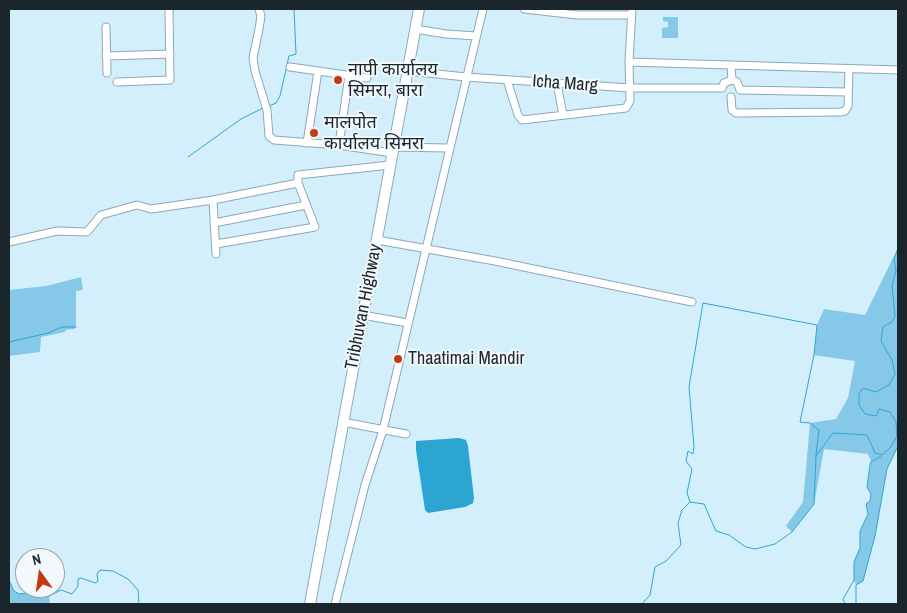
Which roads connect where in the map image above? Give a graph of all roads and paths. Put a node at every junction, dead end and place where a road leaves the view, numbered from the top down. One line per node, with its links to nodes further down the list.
1 (169, 9): 12 (street)
2 (259, 9): 35 (street)
3 (419, 9): 10 (highway, Tribhuvan Highway)
4 (482, 9): 11 (street)
5 (524, 9): 6 (street)
6 (590, 12): 7 (street)
7 (611, 12): 8 (street)
8 (631, 12): 14 (street)
9 (106, 27): 13 (street)
10 (415, 29): 11 (street); 20 (highway, Tribhuvan Highway)
11 (476, 36): 23 (street)
12 (170, 54): 13 (street); 27 (street)
13 (106, 56): 21 (street)
14 (629, 62): 15 (street); 29 (street)
15 (732, 65): 17 (street); 26 (street)
16 (290, 67): 19 (street)
17 (849, 69): 18 (street); 32 (street)
18 (898, 70)
19 (318, 71): 22 (street); 35 (street)
20 (408, 71): 23 (street, Icha Marg); 38 (highway, Tribhuvan Highway)
21 (107, 73)
22 (348, 75): 24 (street); 36 (street)
23 (466, 77): 25 (street, Icha Marg); 37 (street)
24 (366, 78)
25 (508, 80): 28 (street, Icha Marg); 34 (street)
26 (732, 80): 30 (street); 31 (street)
27 (118, 82)
28 (557, 83): 29 (street, Icha Marg); 34 (street)
29 (630, 88): 30 (street, Icha Marg); 34 (street)
30 (722, 88): 33 (street)
31 (740, 90): 32 (street); 33 (street)
32 (848, 92): 33 (street)
33 (731, 97)
34 (563, 115)
35 (307, 143): 36 (street)
36 (339, 145): 38 (street)
37 (449, 148): 38 (street); 47 (street)
38 (392, 150): 39 (highway, Tribhuvan Highway)
39 (390, 165): 40 (street); 44 (highway, Tribhuvan Highway)
40 (298, 182): 41 (street); 42 (street)
41 (213, 200): 43 (street); 45 (street)
42 (306, 206): 43 (street); 46 (street)
43 (214, 223): 46 (street)
44 (377, 240): 47 (street); 50 (highway, Tribhuvan Highway)
45 (9, 242)
46 (216, 244): 48 (street)
47 (426, 248): 49 (street); 51 (street)
48 (216, 254)
49 (692, 302)
50 (362, 315): 51 (street); 52 (highway, Tribhuvan Highway)
51 (408, 323): 53 (street)
52 (343, 422): 53 (street); 55 (highway, Tribhuvan Highway)
53 (382, 430): 54 (street); 56 (street)
54 (406, 434)
55 (310, 604)
56 (335, 604)

